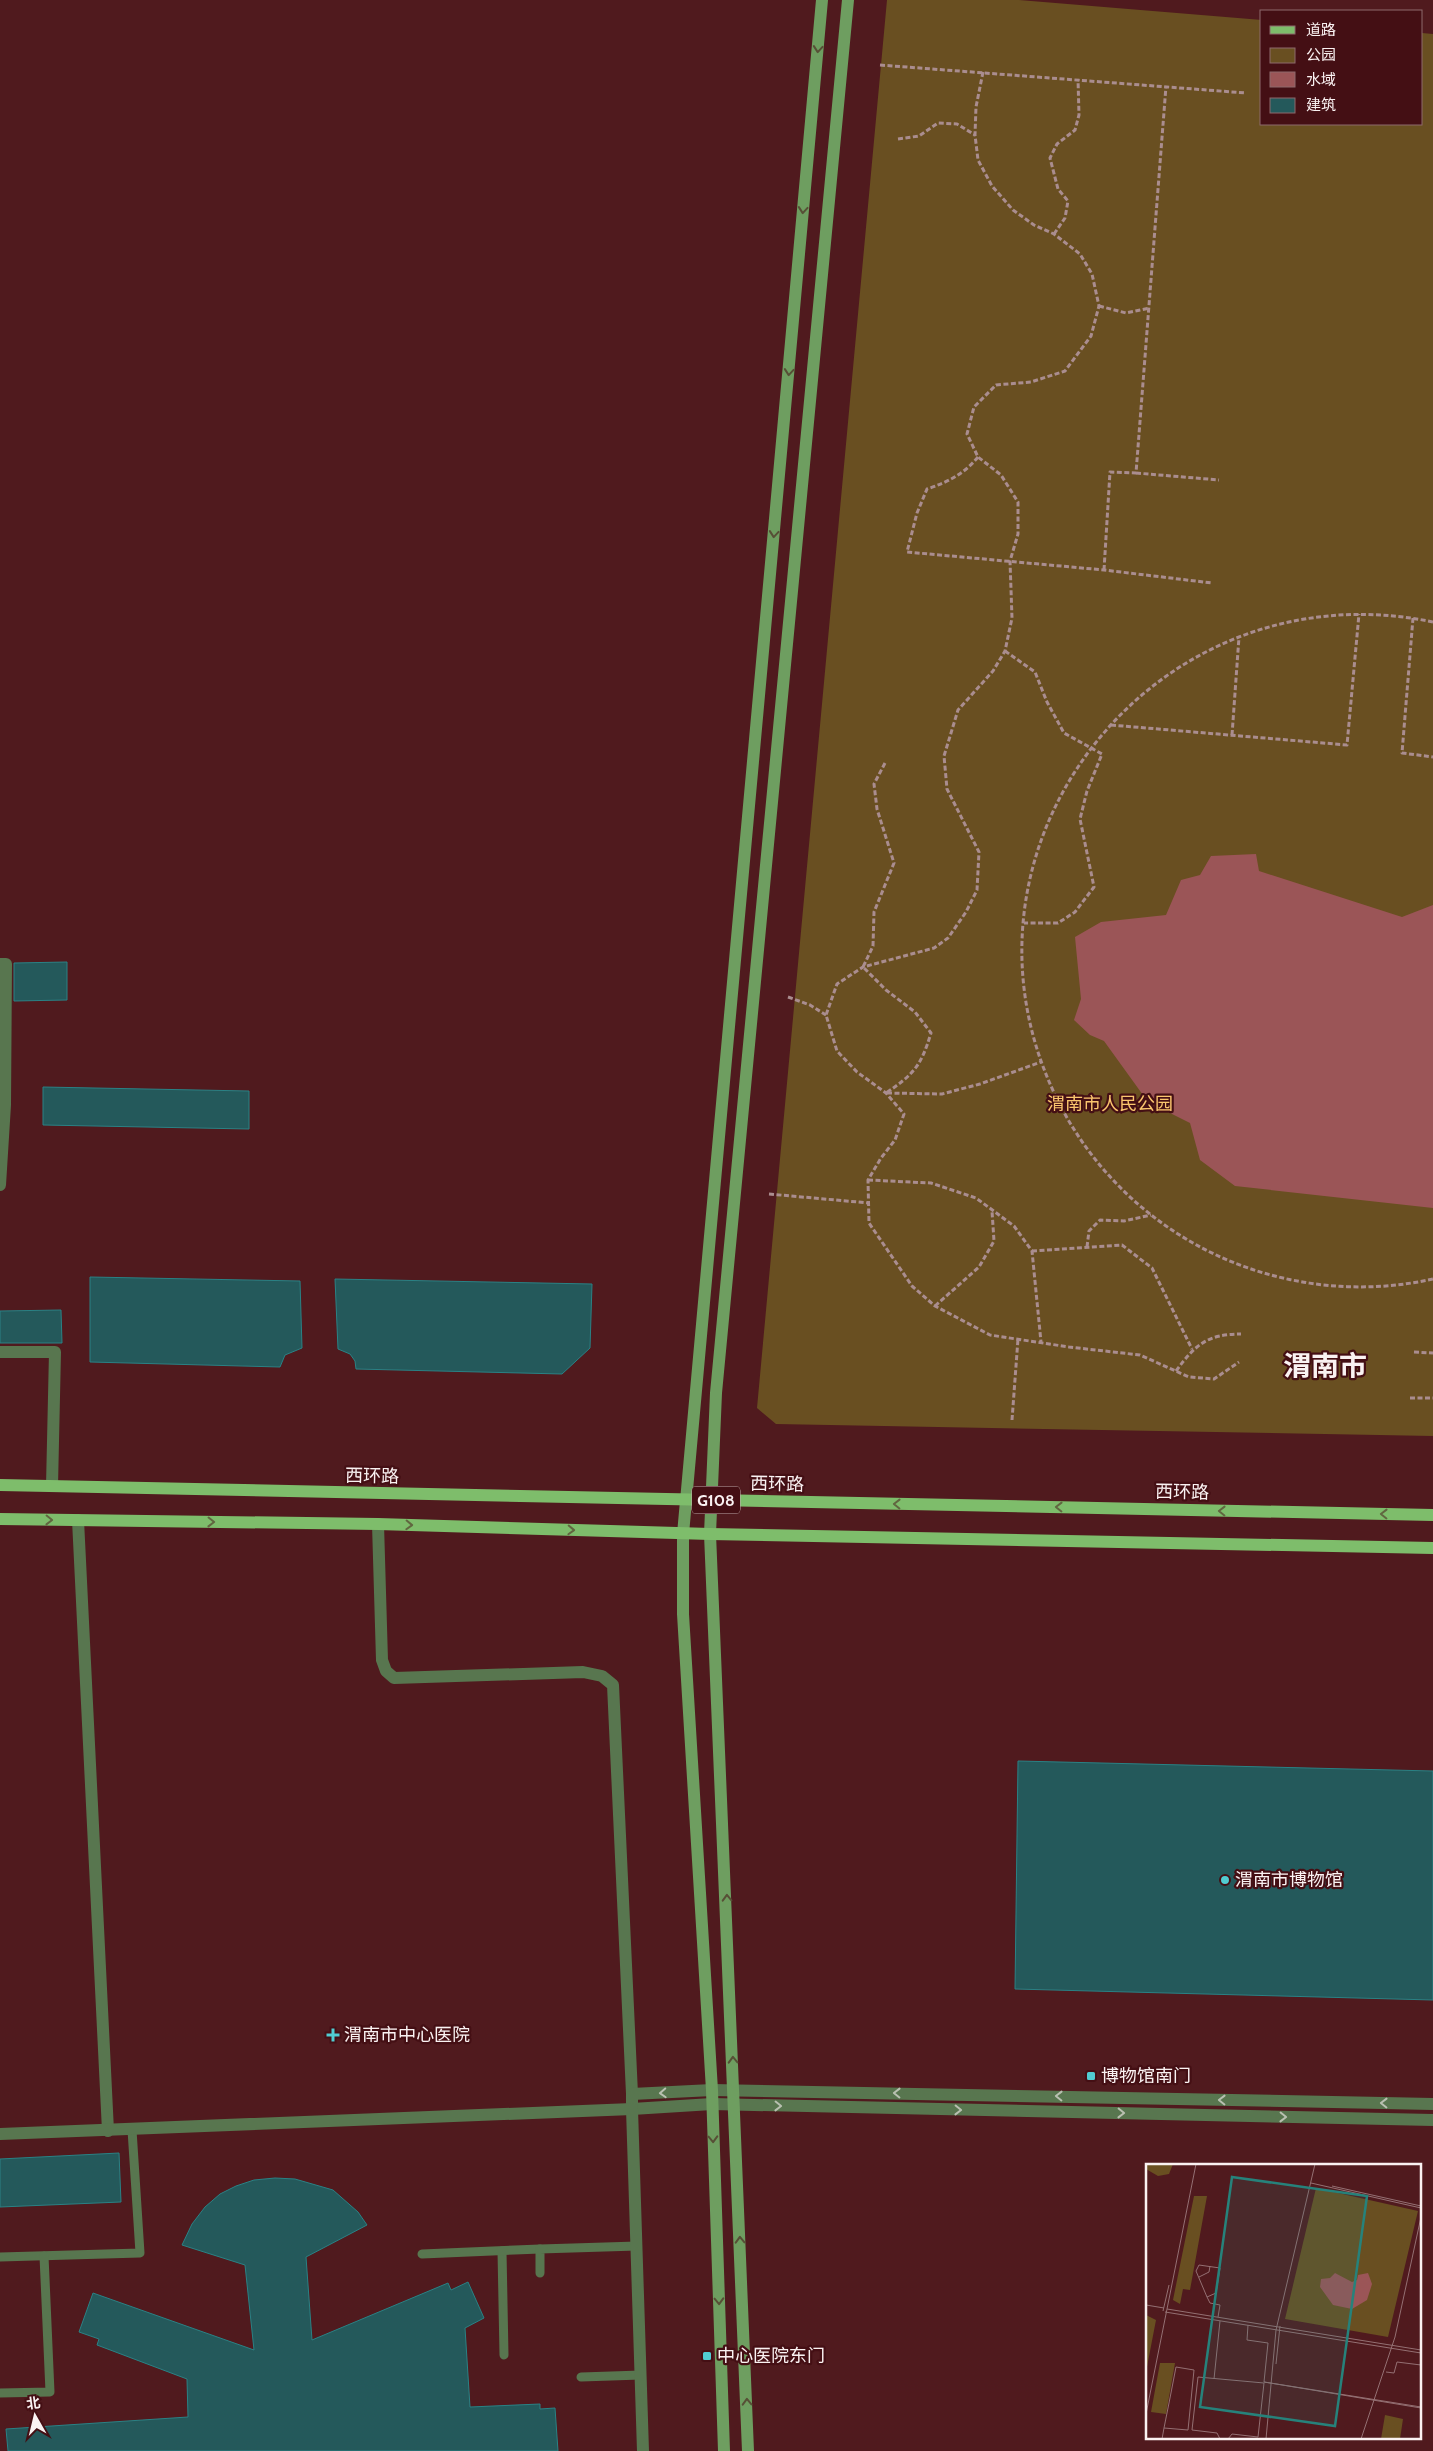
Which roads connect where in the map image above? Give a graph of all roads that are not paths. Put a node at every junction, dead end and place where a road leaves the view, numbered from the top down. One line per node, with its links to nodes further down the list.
1 (822, 0): 8 (main road, one-way to 8)
2 (848, 0): 9 (main road)
3 (0, 964): 4 (street)
4 (0, 1185)
5 (0, 1352): 7 (street)
6 (0, 1485): 7 (main road, 西环路 / G108)
7 (52, 1486): 8 (main road, 西环路 / G108)
8 (686, 1500): 9 (main road, 西环路 / G108); 14 (main road)
9 (711, 1500): 10 (main road, 西环路 / G108, one-way to 9); 15 (main road)
10 (1433, 1515)
11 (0, 1519): 12 (main road, one-way to 12)
12 (78, 1520): 13 (main road, one-way to 13); 25 (street)
13 (378, 1524): 14 (main road, one-way to 14); 19 (street)
14 (683, 1534): 15 (main road); 17 (main road)
15 (710, 1534): 16 (main road); 18 (main road, one-way to 15)
16 (1433, 1548)
17 (712, 2090): 18 (street); 19 (street, one-way to 19); 20 (main road)
18 (734, 2090): 21 (street, one-way to 18); 22 (main road)
19 (632, 2094): 23 (street)
20 (712, 2104): 22 (street); 23 (street); 40 (main road, one-way to 40)
21 (1433, 2104)
22 (735, 2105): 24 (street, one-way to 24); 41 (main road, one-way to 22)
23 (632, 2109): 26 (street); 28 (street)
24 (1433, 2120)
25 (108, 2130): 26 (street); 27 (street)
26 (132, 2130): 32 (lane)
27 (0, 2134)
28 (636, 2246): 29 (lane); 36 (street)
29 (540, 2249): 30 (lane); 34 (lane)
30 (502, 2251): 31 (lane); 35 (lane)
31 (422, 2254)
32 (44, 2256): 33 (lane); 38 (lane)
33 (0, 2257)
34 (540, 2273)
35 (504, 2354)
36 (640, 2375): 37 (lane); 39 (street)
37 (582, 2377)
38 (0, 2393)
39 (643, 2451)
40 (724, 2451)
41 (748, 2451)

